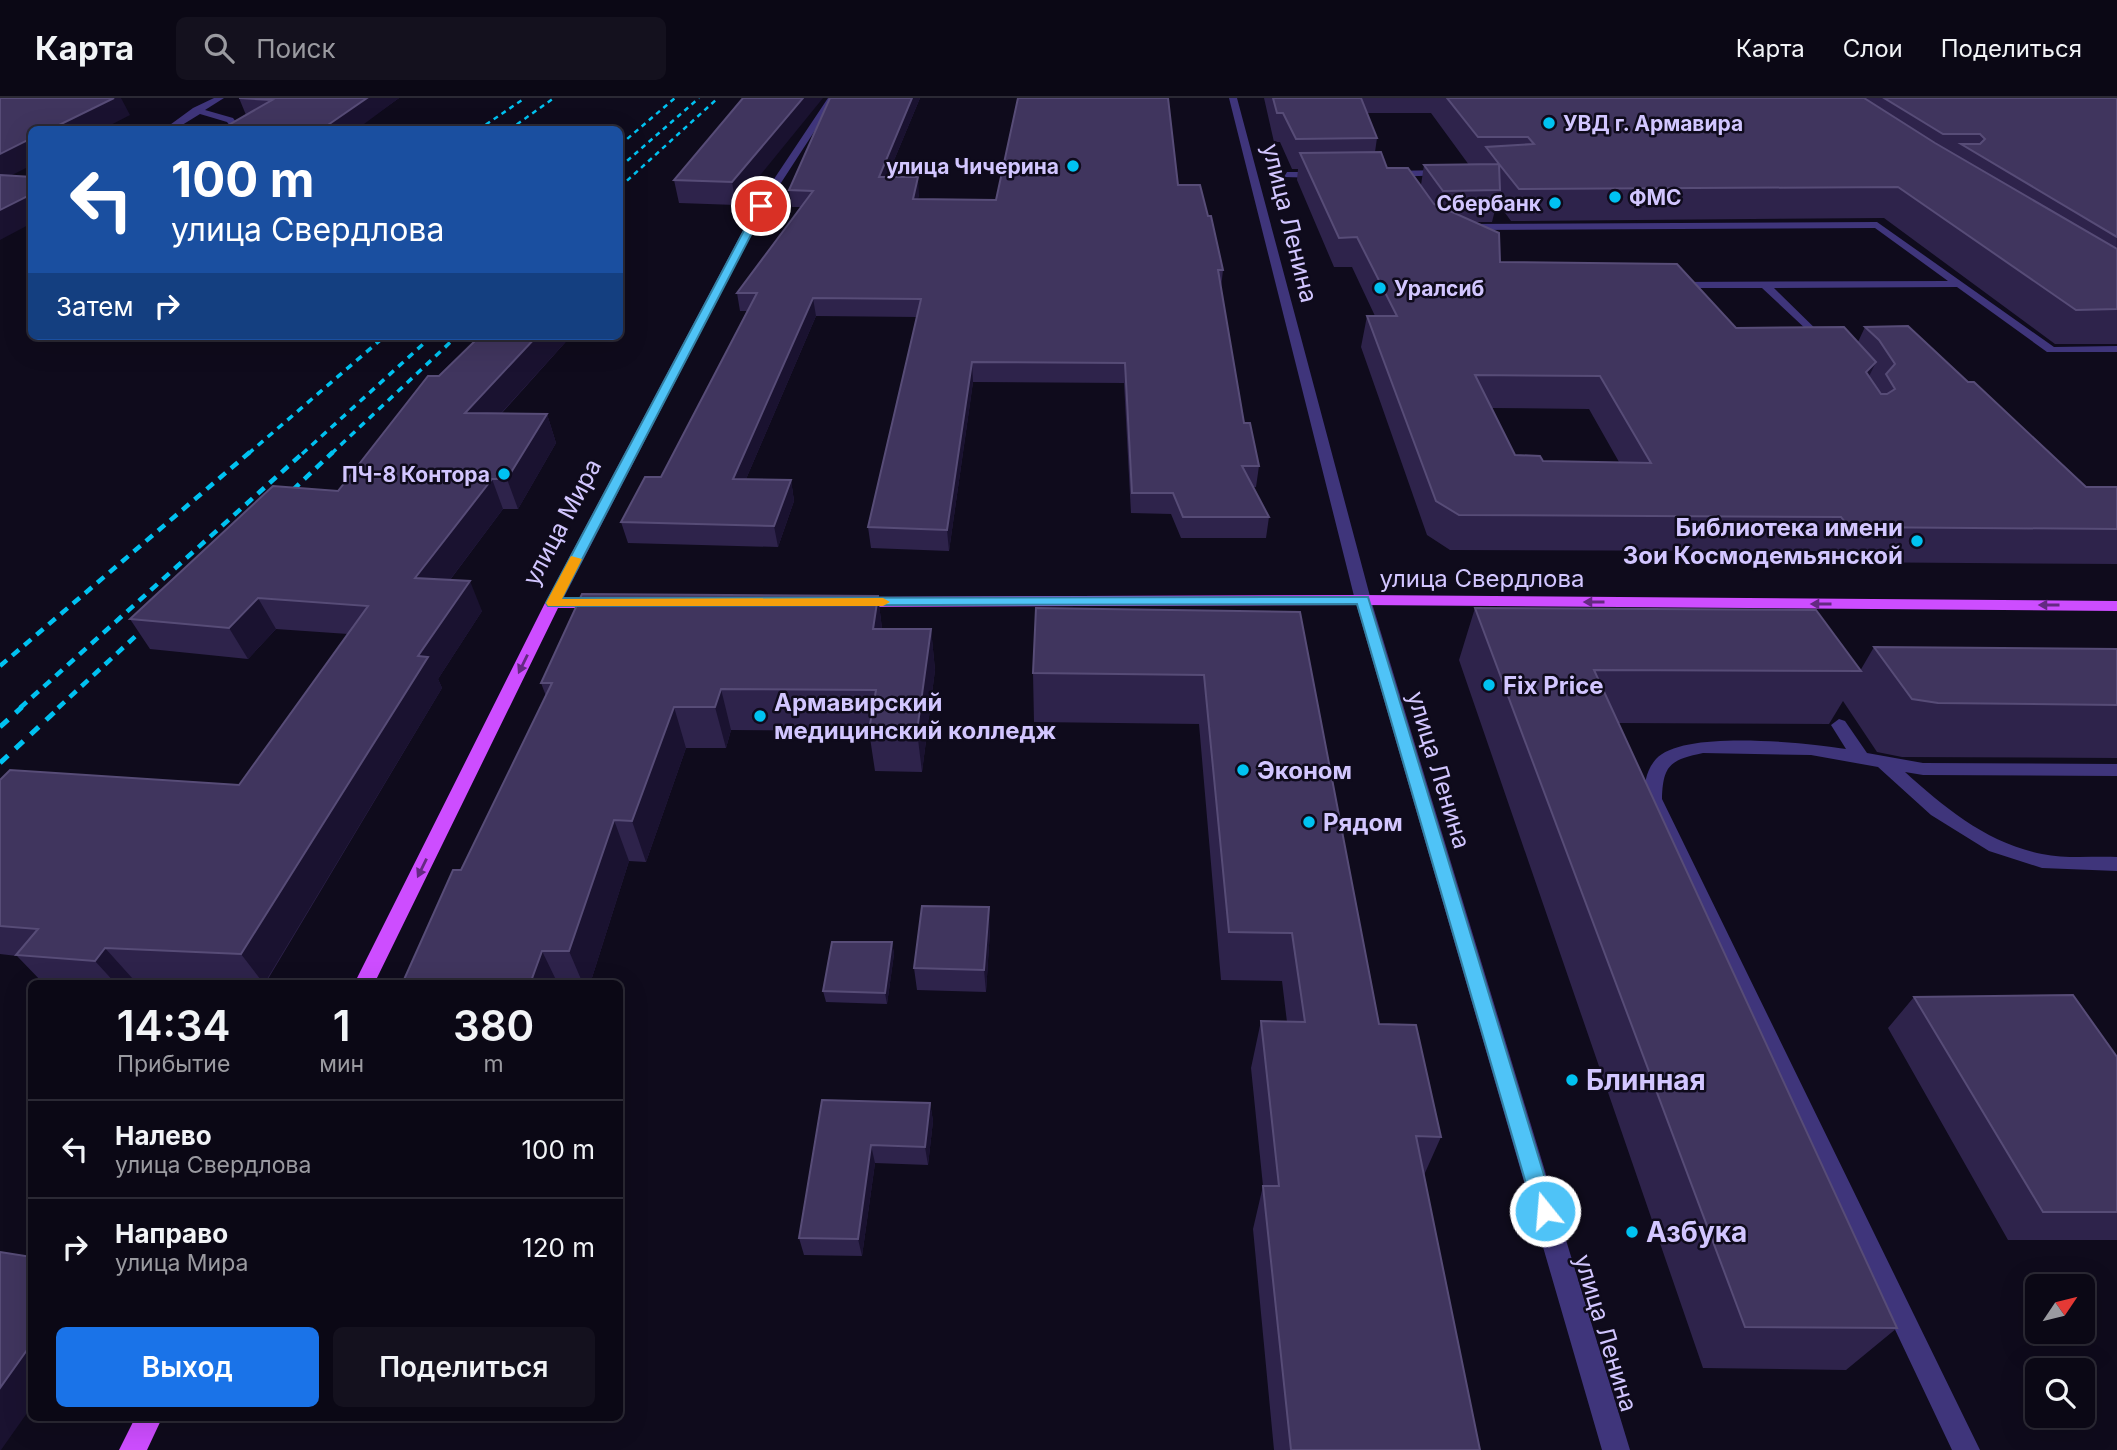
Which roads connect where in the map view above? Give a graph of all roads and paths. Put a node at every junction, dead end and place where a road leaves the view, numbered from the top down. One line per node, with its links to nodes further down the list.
1 (220, 98): 4 (street)
2 (832, 98): 21 (street, улица Мира)
3 (1233, 98): 19 (street, улица Ленина)
4 (196, 110): 5 (street); 6 (street)
5 (173, 126)
6 (235, 126)
7 (1451, 173): 9 (street)
8 (1383, 174): 9 (street)
9 (1396, 174): 12 (street)
10 (1287, 175): 11 (street)
11 (1328, 175)
12 (1403, 184)
13 (1459, 228): 15 (street)
14 (1764, 284): 15 (street); 16 (street); 17 (street)
15 (1959, 284): 18 (street)
16 (1657, 285)
17 (1829, 349)
18 (2117, 349)
19 (1363, 600): 20 (main road, улица Свердлова); 23 (main road, улица Свердлова, one-way to 19); 34 (street, улица Ленина)
20 (841, 602)
21 (553, 603): 22 (main road); 31 (main road, улица Мира, one-way to 31)
22 (618, 603)
23 (1760, 603): 24 (main road, улица Свердлова, one-way to 23); 25 (street)
24 (2117, 606)
25 (1774, 625)
26 (1839, 725): 27 (street)
27 (1861, 758): 28 (street); 35 (street)
28 (1884, 763): 29 (street); 30 (street)
29 (2117, 770)
30 (2117, 864)
31 (366, 980)
32 (148, 1421): 33 (main road)
33 (133, 1450)
34 (1616, 1450)
35 (1966, 1450)

